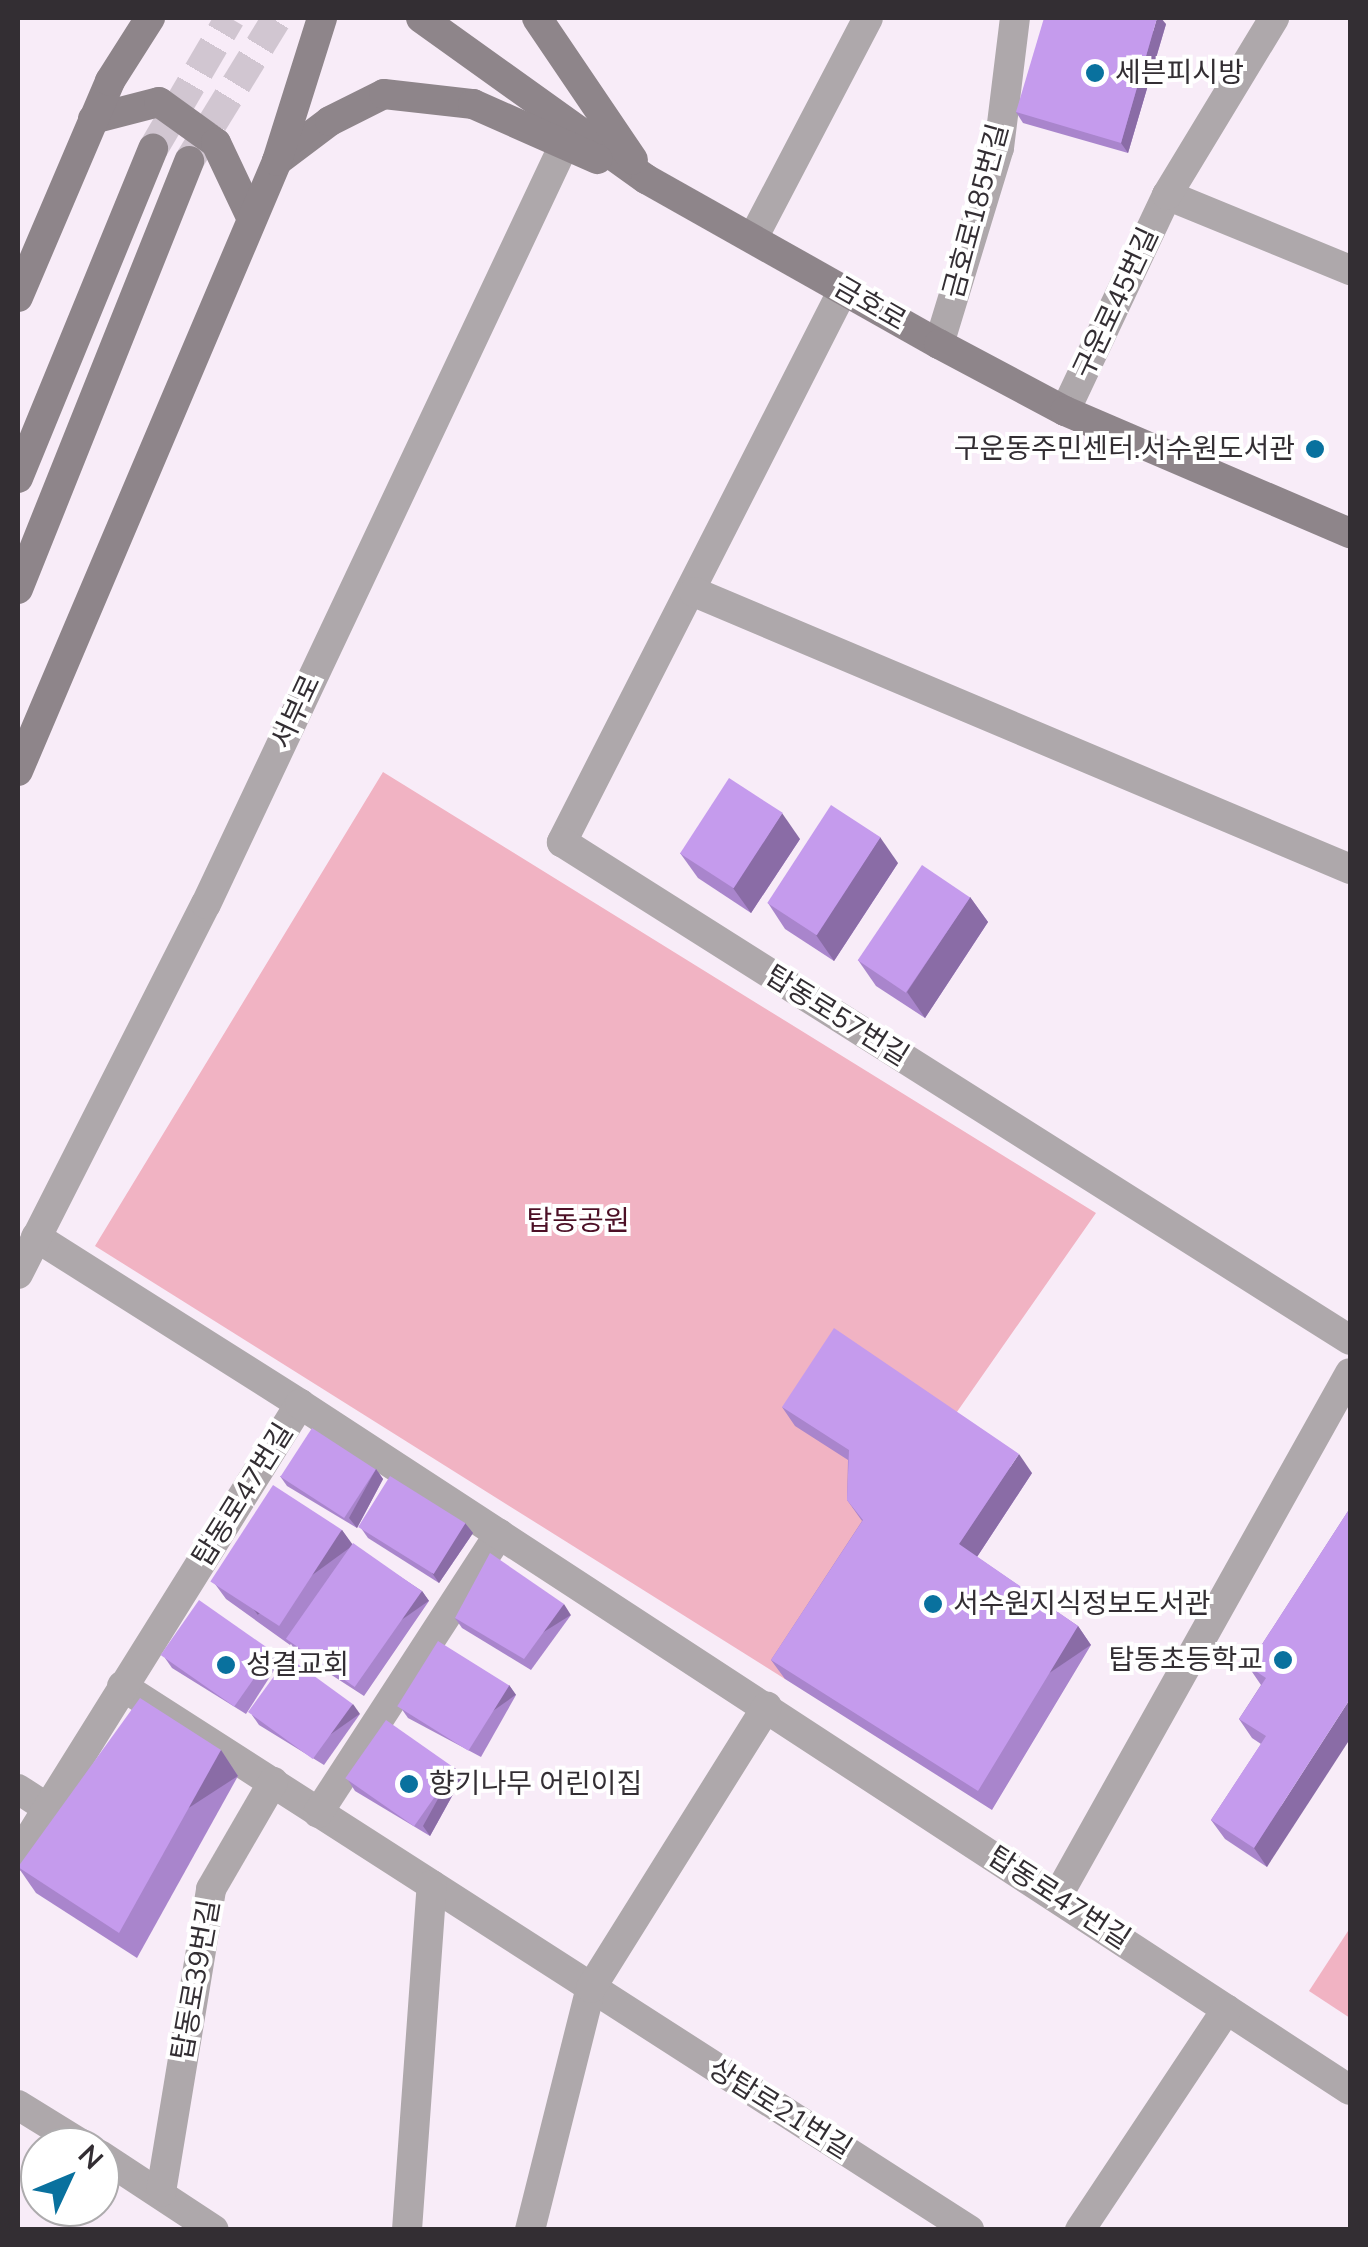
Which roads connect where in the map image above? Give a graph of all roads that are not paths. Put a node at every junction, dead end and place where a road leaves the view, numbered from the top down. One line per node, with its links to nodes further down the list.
1 (131, 18): 9 (street)
2 (150, 18): 9 (street)
3 (322, 18): 14 (street)
4 (421, 18): 15 (street, 금호로)
5 (537, 18): 15 (street)
6 (868, 18): 18 (street)
7 (1015, 18): 22 (street, 금호로185번길)
8 (1274, 18): 16 (street, 구운로45번길)
9 (110, 80): 10 (street)
10 (93, 119): 17 (street); 21 (street)
11 (564, 145): 14 (street); 15 (street); 30 (street, 서부로)
12 (153, 149): 24 (street)
13 (189, 162): 26 (street)
14 (277, 162): 17 (street)
15 (646, 178): 18 (street, 금호로)
16 (1167, 195): 19 (street, 구운로45번길); 23 (street, 구운로45번길)
17 (251, 218): 28 (street)
18 (753, 238): 20 (street, 금호로)
19 (1350, 270)
20 (844, 288): 22 (street, 금호로); 27 (street, 탑동로57번길)
21 (18, 297)
22 (939, 344): 23 (street, 금호로)
23 (1065, 411): 25 (street, 금호로)
24 (18, 478)
25 (1350, 534)
26 (18, 589)
27 (694, 592): 29 (street); 32 (street, 탑동로57번길)
28 (18, 771)
29 (1350, 868)
30 (36, 1237): 31 (street, 서부로); 34 (street)
31 (18, 1274)
32 (1350, 1340)
33 (1350, 1373): 44 (street)
34 (300, 1404): 35 (street, 탑동로47번길); 36 (street, 탑동로47번길)
35 (499, 1534): 37 (street, 탑동로47번길); 41 (street)
36 (122, 1686): 38 (street); 40 (street, 탑동로47번길)
37 (767, 1706): 44 (street, 탑동로47번길); 45 (street)
38 (273, 1782): 41 (street); 51 (street, 탑동로39번길)
39 (18, 1789): 40 (street)
40 (49, 1808): 42 (street, 탑동로47번길)
41 (318, 1812): 43 (street)
42 (18, 1856)
43 (432, 1884): 45 (street); 53 (street)
44 (1057, 1897): 46 (street, 탑동로47번길)
45 (591, 1988): 54 (street); 55 (street, 상탑로21번길)
46 (1227, 2009): 47 (street, 탑동로47번길); 56 (street)
47 (1350, 2090)
48 (18, 2106): 49 (street)
49 (53, 2127)
50 (120, 2167): 51 (street)
51 (161, 2192): 52 (street)
52 (214, 2230)
53 (407, 2230)
54 (530, 2230)
55 (969, 2230)
56 (1080, 2230)

